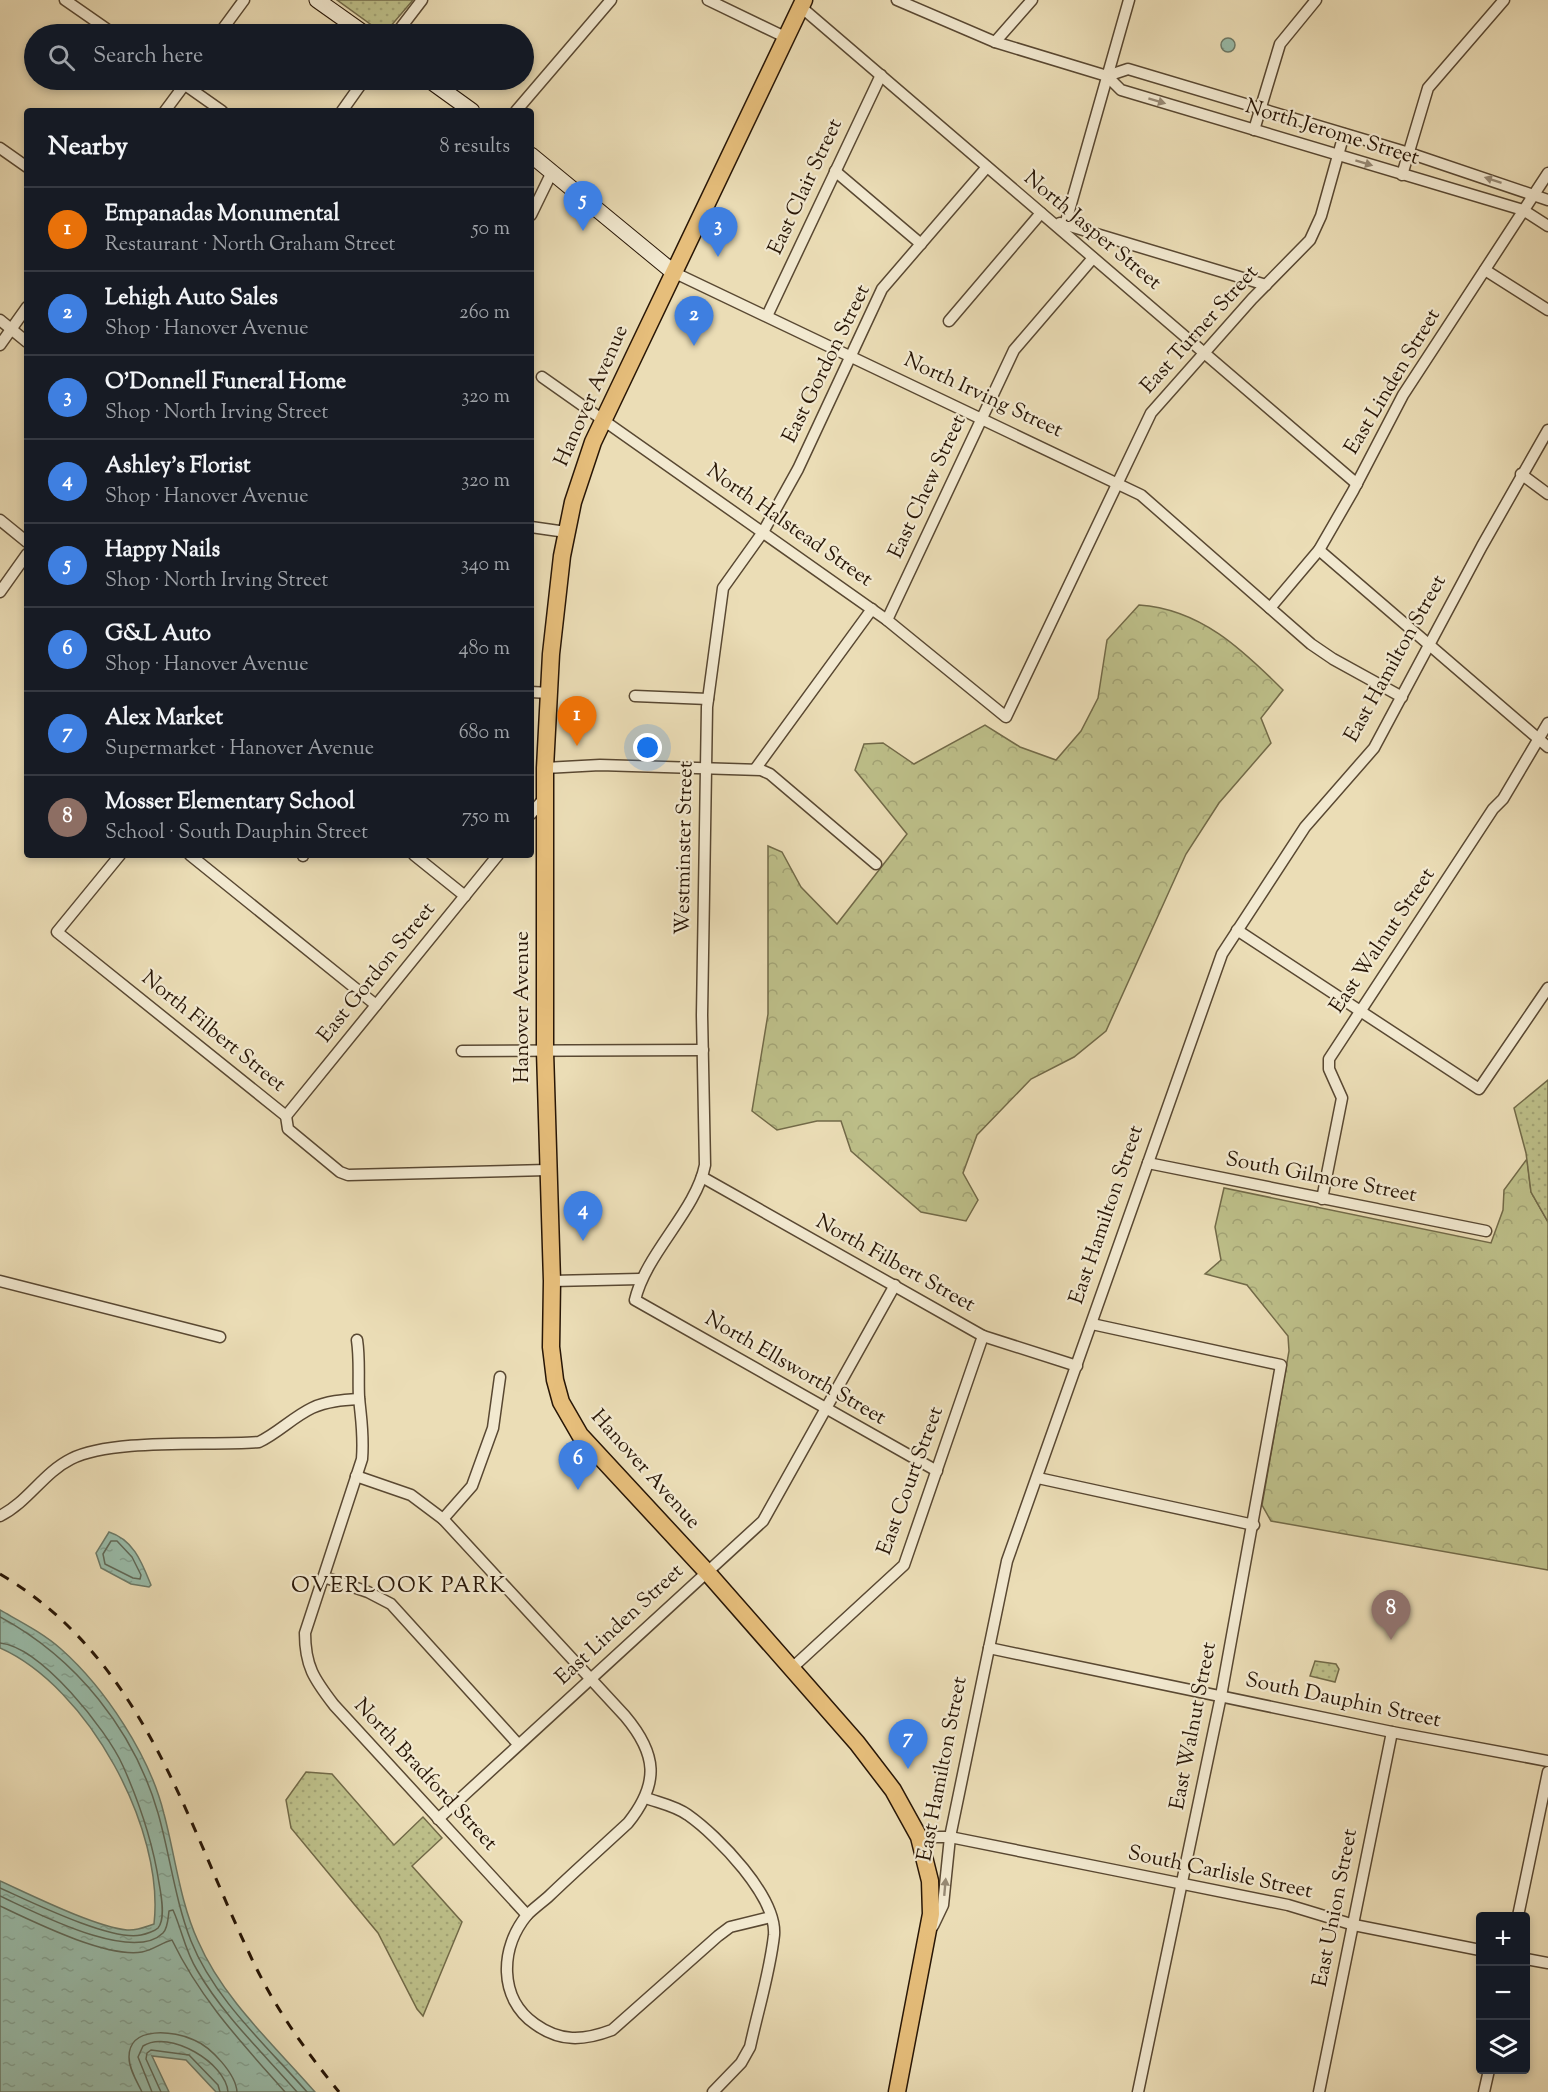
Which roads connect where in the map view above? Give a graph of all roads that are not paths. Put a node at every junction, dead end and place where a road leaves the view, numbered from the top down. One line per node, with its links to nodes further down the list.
1 (65, 0): 13 (street)
2 (244, 0): 14 (street)
3 (317, 0): 15 (main road)
4 (422, 0): 16 (street)
5 (610, 0): 26 (street)
6 (708, 0): 17 (street)
7 (897, 0): 18 (street, North Jerome Street)
8 (1032, 0): 18 (street)
9 (1129, 0): 20 (street)
10 (1316, 0): 32 (street)
11 (1504, 0): 36 (street)
12 (803, 3): 17 (main road, Hanover Avenue); 19 (street, North Jasper Street)
13 (100, 24)
14 (226, 24)
15 (351, 24)
16 (404, 24)
17 (787, 38): 55 (main road, Hanover Avenue)
18 (995, 42): 20 (street, North Jerome Street)
19 (881, 75): 40 (street, North Jasper Street); 41 (street, East Clair Street)
20 (1107, 76): 32 (street, North Jerome Street); 33 (street, North Jerome Street, one-way to 33); 50 (street)
21 (178, 90): 27 (street)
22 (195, 90): 28 (street)
23 (357, 90): 29 (street)
24 (443, 90): 30 (main road)
25 (534, 90): 31 (street)
26 (534, 90)
27 (167, 108)
28 (218, 108)
29 (344, 108)
30 (468, 108)
31 (519, 108)
32 (1260, 110): 33 (street); 34 (street, North Jerome Street)
33 (1254, 130): 37 (street, North Jerome Street)
34 (1344, 134): 36 (street, North Jerome Street); 37 (street, East Turner Street)
35 (0, 148): 39 (street)
36 (1409, 153): 44 (street); 45 (street, North Jerome Street, one-way to 36)
37 (1338, 156): 44 (street, North Jerome Street, one-way to 44); 56 (street, East Turner Street)
38 (534, 157): 42 (main road, North Irving Street)
39 (24, 165)
40 (987, 167): 49 (street, North Jasper Street); 52 (street, East Gordon Street)
41 (835, 171): 52 (street); 59 (street, East Clair Street)
42 (552, 172): 47 (street); 55 (main road, North Irving Street)
43 (1548, 173): 45 (street, East Linden Street)
44 (1402, 175): 48 (street, North Jerome Street)
45 (1534, 194): 46 (street, North Jerome Street); 48 (street, East Linden Street)
46 (1548, 200)
47 (534, 208)
48 (1524, 210): 51 (street, North Jerome Street); 54 (street, East Linden Street)
49 (1044, 216): 50 (street); 53 (street, North Jasper Street); 61 (street)
50 (1065, 225): 56 (street)
51 (1548, 226)
52 (921, 244): 66 (street, East Gordon Street)
53 (1094, 258): 65 (street, North Jasper Street); 68 (street, East Chew Street)
54 (1485, 270): 57 (street); 73 (street, East Linden Street)
55 (673, 272): 59 (street, North Irving Street); 69 (main road, Hanover Avenue)
56 (1266, 285): 65 (street, East Turner Street)
57 (1548, 310)
58 (24, 311): 62 (street)
59 (767, 316): 66 (street, North Irving Street)
60 (0, 320): 62 (street)
61 (948, 321)
62 (11, 329): 63 (street); 64 (street)
63 (24, 340)
64 (0, 345)
65 (1203, 353): 72 (street, East Turner Street); 73 (street, North Jasper Street)
66 (851, 356): 68 (street, North Irving Street); 78 (street, East Gordon Street)
67 (542, 377): 69 (street, North Halstead Street)
68 (982, 419): 72 (street, North Irving Street); 85 (street, East Chew Street)
69 (604, 420): 77 (main road, Hanover Avenue); 78 (street, North Halstead Street)
70 (1548, 430): 71 (street, East Hamilton Street)
71 (1521, 474): 74 (street); 86 (street, East Hamilton Street)
72 (1118, 483): 83 (street, North Irving Street); 92 (street, East Turner Street)
73 (1357, 484): 80 (street, East Linden Street)
74 (1548, 494)
75 (0, 520): 79 (street)
76 (534, 527): 77 (street)
77 (566, 532): 88 (main road, Hanover Avenue)
78 (763, 532): 84 (street, North Halstead Street); 91 (street, Westminster Street)
79 (24, 540)
80 (1318, 550): 83 (street, East Linden Street); 86 (street)
81 (24, 558): 82 (street)
82 (0, 592)
83 (1270, 608): 90 (street, North Irving Street)
84 (873, 609): 85 (street, North Halstead Street); 97 (street)
85 (887, 620): 92 (street, North Halstead Street)
86 (1430, 644): 90 (street, East Hamilton Street); 94 (street)
87 (534, 692): 88 (street)
88 (549, 693): 96 (main road, Hanover Avenue)
89 (636, 696): 91 (street)
90 (1402, 697): 106 (street, East Hamilton Street)
91 (708, 699): 95 (street, Westminster Street)
92 (1006, 717)
93 (1548, 723): 94 (street, East Walnut Street)
94 (1544, 743): 109 (street, East Walnut Street)
95 (705, 767): 96 (street); 97 (street); 110 (street, Westminster Street)
96 (545, 768): 98 (main road, Hanover Avenue)
97 (756, 768): 104 (street)
98 (546, 796): 99 (street); 112 (main road, Hanover Avenue)
99 (534, 810)
100 (118, 858): 113 (street, North Filbert Street)
101 (194, 858): 108 (street)
102 (418, 858): 105 (street)
103 (496, 858): 105 (street, East Gordon Street)
104 (876, 864)
105 (465, 896): 108 (street, East Gordon Street)
106 (1237, 930): 109 (street); 114 (street, East Hamilton Street)
107 (1548, 988): 109 (street)
108 (376, 1005): 113 (street, East Gordon Street)
109 (1359, 1010): 117 (street, East Walnut Street)
110 (703, 1050): 112 (street); 116 (street, Westminster Street)
111 (462, 1051): 112 (street)
112 (545, 1051): 115 (main road, Hanover Avenue)
113 (286, 1116): 115 (street, North Filbert Street)
114 (1149, 1163): 117 (street, South Gilmore Street); 123 (street, East Hamilton Street)
115 (547, 1170): 121 (main road, Hanover Avenue)
116 (702, 1177): 119 (street); 122 (street, North Filbert Street)
117 (1322, 1199): 118 (street, South Gilmore Street)
118 (1486, 1232)
119 (640, 1279): 121 (street); 130 (street, North Ellsworth Street)
120 (0, 1281): 125 (street)
121 (552, 1281): 137 (main road, Hanover Avenue)
122 (895, 1285): 124 (street, North Filbert Street); 130 (street, East Linden Street)
123 (1092, 1323): 127 (street, East Hamilton Street); 136 (street, East Walnut Street)
124 (983, 1336): 127 (street, North Filbert Street); 131 (street, East Court Street)
125 (220, 1337)
126 (357, 1340): 129 (street)
127 (1077, 1366): 133 (street, East Hamilton Street)
128 (500, 1377): 135 (street)
129 (359, 1399): 132 (street); 134 (street)
130 (826, 1408): 131 (street, North Ellsworth Street); 137 (street, East Linden Street)
131 (937, 1471): 140 (street, East Court Street)
132 (356, 1476): 135 (street); 138 (street)
133 (1038, 1478): 136 (street); 139 (street, East Hamilton Street)
134 (0, 1516)
135 (443, 1519): 141 (street)
136 (1254, 1525): 142 (street, East Walnut Street)
137 (707, 1572): 140 (main road, Hanover Avenue); 141 (street, East Linden Street)
138 (324, 1577): 144 (street); 148 (street, North Bradford Street)
139 (989, 1648): 142 (street, South Dauphin Street); 150 (street, East Hamilton Street)
140 (792, 1668): 149 (main road, Hanover Avenue)
141 (590, 1679): 144 (street, East Linden Street); 147 (street)
142 (1221, 1696): 143 (street, South Dauphin Street); 151 (street, East Walnut Street)
143 (1392, 1732): 145 (street, South Dauphin Street); 155 (street, East Union Street)
144 (518, 1744): 148 (street, East Linden Street)
145 (1548, 1761)
146 (1548, 1772): 152 (street)
147 (646, 1798): 153 (street); 154 (street)
148 (438, 1819): 153 (street, North Bradford Street)
149 (918, 1837): 150 (street, South Carlisle Street); 156 (main road, Hanover Avenue)
150 (950, 1837): 151 (street, South Carlisle Street); 156 (street, East Hamilton Street, one-way to 150)
151 (1182, 1884): 155 (street, South Carlisle Street); 163 (street, East Walnut Street)
152 (1519, 1912)
153 (528, 1915): 154 (street)
154 (771, 1917): 161 (street)
155 (1354, 1925): 157 (street, South Carlisle Street); 164 (street, East Union Street)
156 (928, 1934): 162 (main road, East Hamilton Street)
157 (1476, 1949)
158 (1530, 1960): 159 (street)
159 (1548, 1963)
160 (1488, 2074): 165 (street)
161 (713, 2092)
162 (897, 2092)
163 (1138, 2092)
164 (1319, 2092)
165 (1484, 2092)

